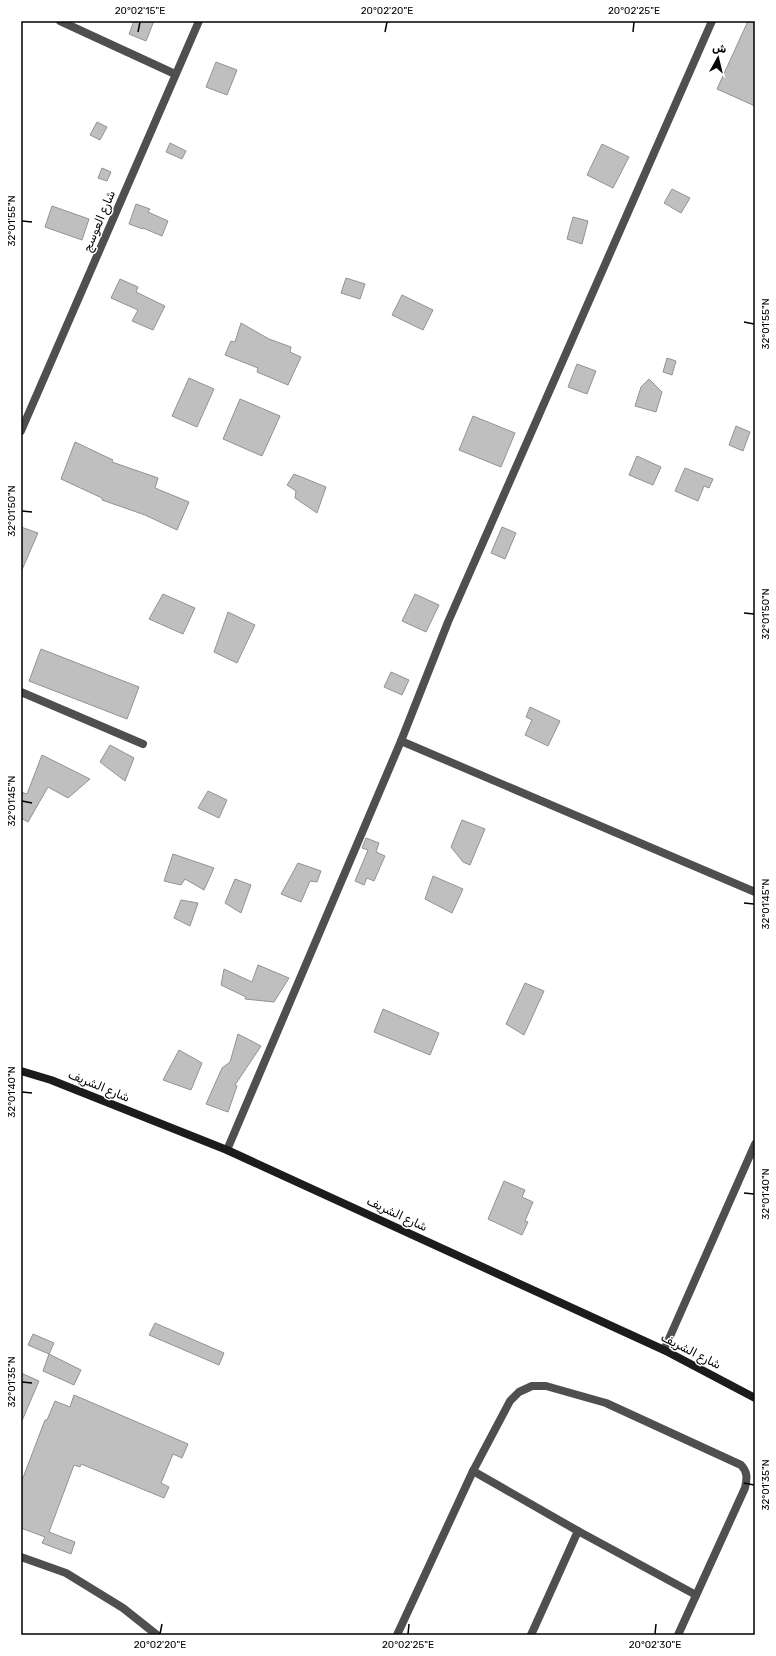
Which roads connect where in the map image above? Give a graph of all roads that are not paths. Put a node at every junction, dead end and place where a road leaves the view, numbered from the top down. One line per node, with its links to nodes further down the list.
1 (60, 21): 4 (street)
2 (199, 21): 4 (street, شارع العوسج)
3 (712, 21): 7 (street)
4 (175, 74): 5 (street, شارع العوسج)
5 (21, 431)
6 (21, 692): 8 (street)
7 (401, 741): 9 (street); 12 (street)
8 (144, 744)
9 (755, 892)
10 (21, 1071): 12 (main road, شارع الشريف)
11 (755, 1144): 13 (street)
12 (227, 1150): 13 (main road, شارع الشريف)
13 (664, 1350): 14 (main road, شارع الشريف)
14 (755, 1398)
15 (473, 1471): 16 (street); 18 (street); 20 (street)
16 (578, 1531): 18 (street); 21 (street)
17 (21, 1557): 19 (street)
18 (696, 1595): 22 (street)
19 (157, 1635)
20 (397, 1635)
21 (531, 1635)
22 (678, 1635)

